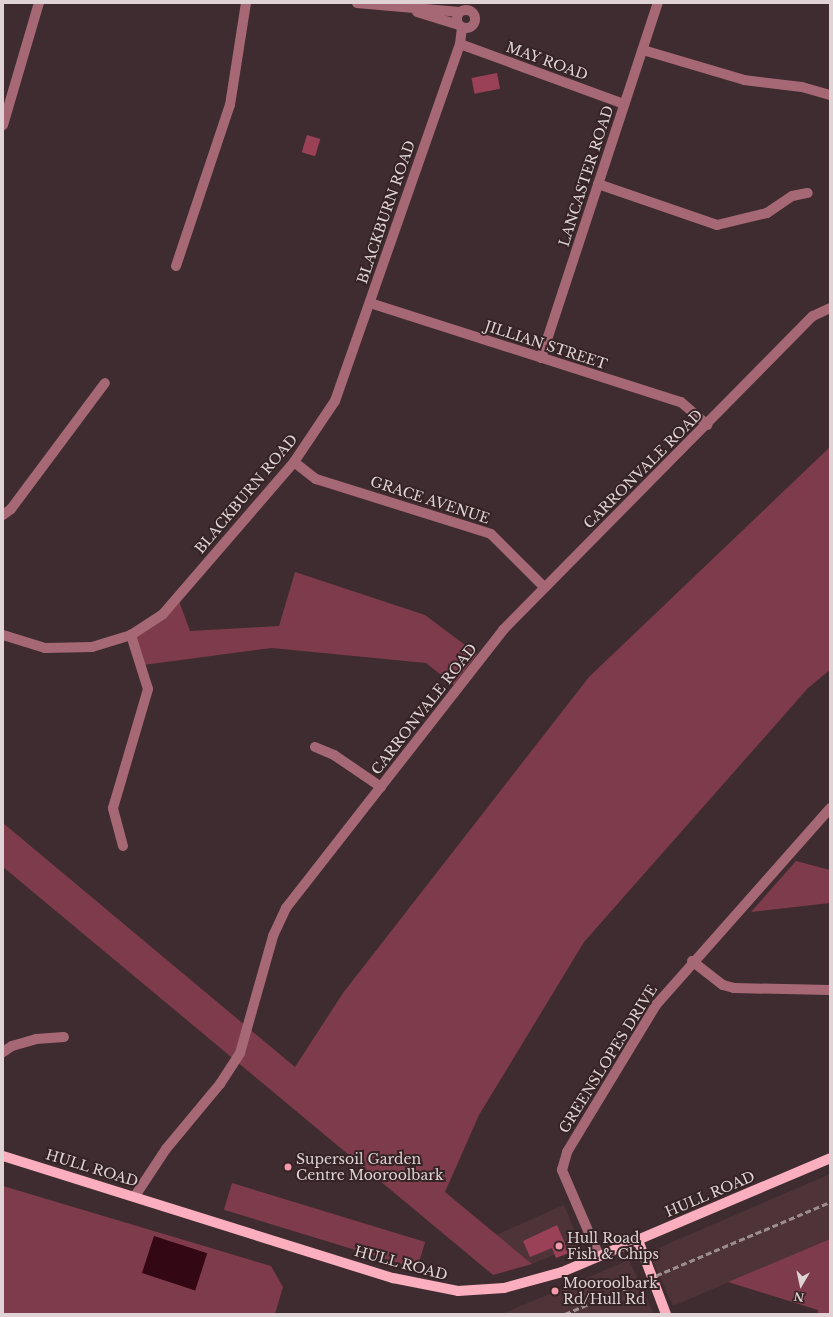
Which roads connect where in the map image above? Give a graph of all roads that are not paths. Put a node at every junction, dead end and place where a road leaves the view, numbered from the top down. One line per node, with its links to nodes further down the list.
1 (39, 3): 12 (street)
2 (246, 3): 15 (street)
3 (357, 3): 6 (street)
4 (658, 3): 9 (street, LANCASTER ROAD)
5 (467, 8): 6 (street); 7 (street); 7 (street)
6 (409, 10): 7 (street)
7 (464, 26): 8 (street, BLACKBURN ROAD)
8 (460, 44): 11 (street, MAY ROAD); 16 (street, BLACKBURN ROAD)
9 (643, 50): 10 (street); 11 (street, LANCASTER ROAD)
10 (830, 95)
11 (624, 104): 13 (street, LANCASTER ROAD)
12 (3, 125)
13 (598, 184): 14 (street); 18 (street, LANCASTER ROAD)
14 (808, 193)
15 (176, 266)
16 (370, 303): 18 (street, JILLIAN STREET); 21 (street, BLACKBURN ROAD)
17 (830, 308): 20 (street, CARRONVALE ROAD)
18 (541, 358): 20 (street, JILLIAN STREET)
19 (105, 383): 22 (street)
20 (707, 425): 23 (street, CARRONVALE ROAD)
21 (294, 462): 23 (street, GRACE AVENUE); 25 (street, BLACKBURN ROAD)
22 (3, 515)
23 (544, 587): 27 (street, CARRONVALE ROAD)
24 (3, 635): 25 (street, BLACKBURN ROAD)
25 (131, 635): 29 (street)
26 (315, 747): 27 (street)
27 (381, 788): 36 (street, CARRONVALE ROAD)
28 (830, 808): 30 (street, GREENSLOPES DRIVE)
29 (123, 846)
30 (692, 961): 31 (street); 38 (street, GREENSLOPES DRIVE)
31 (830, 990)
32 (64, 1037): 33 (street)
33 (3, 1052)
34 (3, 1156): 36 (main road, HULL ROAD)
35 (830, 1158): 37 (main road, HULL ROAD)
36 (135, 1196): 38 (main road, HULL ROAD)
37 (638, 1240): 38 (main road, HULL ROAD); 39 (main road)
38 (599, 1256)
39 (666, 1314)

